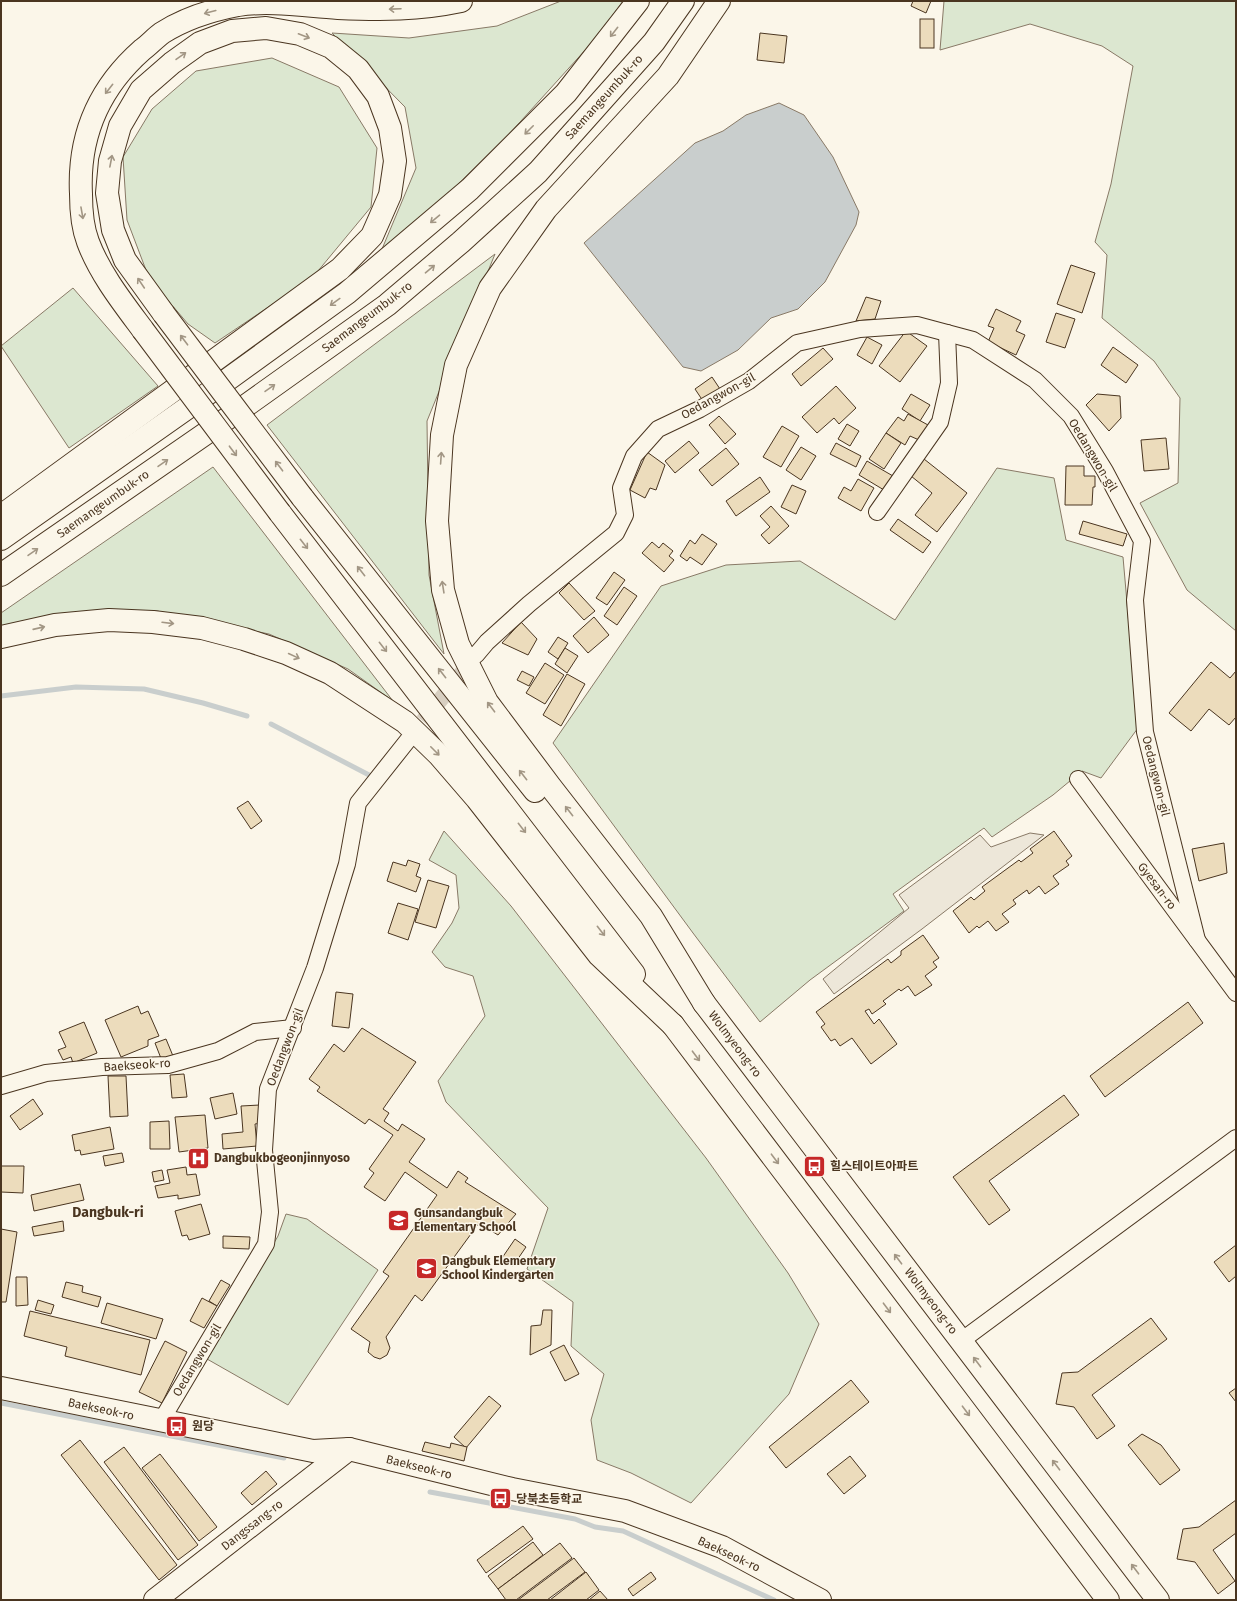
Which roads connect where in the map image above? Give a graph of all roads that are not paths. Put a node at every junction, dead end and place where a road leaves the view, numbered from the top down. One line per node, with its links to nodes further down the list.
1 (461, 1): 17 (main road, one-way to 17, bridge)
2 (638, 1): 8 (main road, one-way to 8)
3 (683, 1): 9 (main road, Saemangeumbuk-ro, one-way to 3)
4 (719, 1): 16 (main road, one-way to 4)
5 (947, 333): 6 (street); 11 (street, Oedangwon-gil); 14 (street, Oedangwon-gil)
6 (877, 512)
7 (1, 516): 16 (main road, one-way to 7, bridge)
8 (1, 539)
9 (1, 575)
10 (1, 637): 17 (main road, one-way to 17)
11 (476, 656)
12 (408, 740): 18 (street, Oedangwon-gil)
13 (1078, 779): 14 (street, Gyesan-ro)
14 (1197, 940): 15 (street, Gyesan-ro)
15 (1236, 993)
16 (704, 1003): 21 (main road, Wolmyeong-ro, one-way to 16)
17 (673, 1024): 27 (main road, one-way to 27)
18 (293, 1028): 19 (street, Baekseok-ro); 23 (street, Oedangwon-gil)
19 (1, 1086)
20 (1236, 1138): 21 (street)
21 (961, 1341): 28 (main road, Wolmyeong-ro, one-way to 21)
22 (1, 1388): 23 (main road, Baekseok-ro)
23 (161, 1421): 24 (main road, Baekseok-ro)
24 (349, 1449): 25 (main road, Dangssang-ro); 26 (main road, Baekseok-ro)
25 (154, 1600)
26 (820, 1600)
27 (1108, 1600)
28 (1158, 1600)

